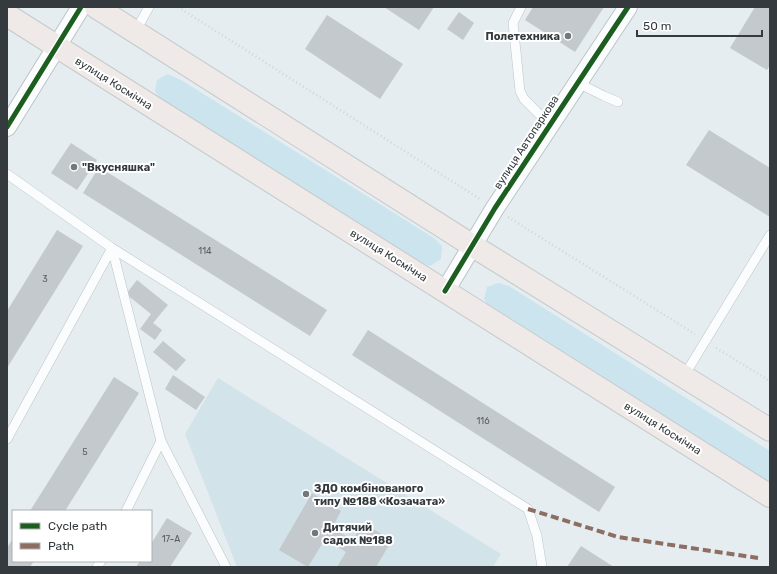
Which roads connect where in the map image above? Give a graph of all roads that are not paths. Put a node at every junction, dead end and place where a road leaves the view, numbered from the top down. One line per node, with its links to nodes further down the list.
1 (81, 7): 8 (street)
2 (96, 7): 7 (main road)
3 (149, 7): 7 (lane)
4 (521, 7): 11 (lane)
5 (628, 7): 9 (street, вулиця Автопаркова)
6 (7, 15): 8 (main road, вулиця Космічна)
7 (135, 32): 15 (main road)
8 (57, 46): 12 (street); 17 (main road, вулиця Космічна)
9 (578, 83): 10 (lane); 11 (street, вулиця Автопаркова)
10 (618, 102)
11 (550, 125): 15 (street, вулиця Автопаркова)
12 (7, 127)
13 (7, 174): 16 (lane)
14 (770, 235): 18 (lane)
15 (472, 246): 17 (street, вулиця Автопаркова); 18 (main road)
16 (112, 248): 20 (lane); 21 (lane); 25 (lane)
17 (445, 291): 22 (main road, вулиця Космічна)
18 (684, 376): 19 (main road)
19 (770, 430)
20 (7, 439)
21 (161, 441): 23 (lane); 24 (lane)
22 (770, 496)
23 (126, 510)
24 (226, 567)
25 (542, 567)

